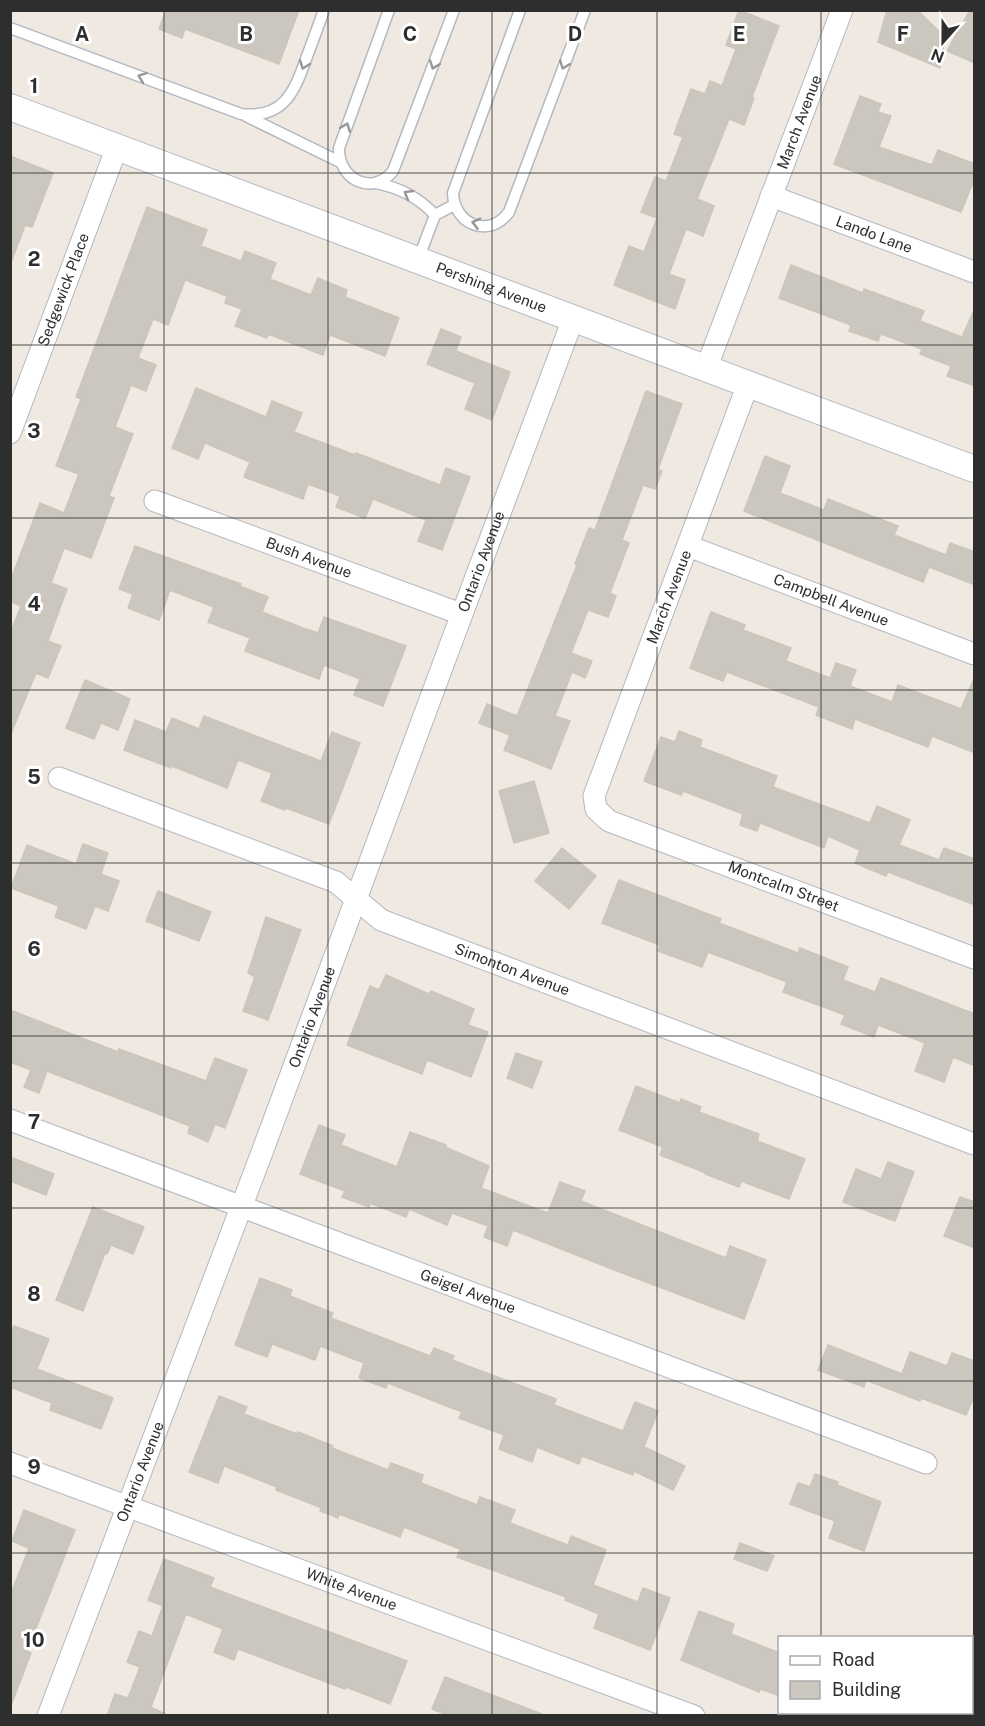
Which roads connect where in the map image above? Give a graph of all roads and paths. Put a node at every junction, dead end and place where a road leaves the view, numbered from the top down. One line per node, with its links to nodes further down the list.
1 (324, 10): 9 (lane, one-way to 9)
2 (389, 10): 11 (lane, one-way to 2)
3 (454, 10): 12 (lane, one-way to 12)
4 (520, 10): 14 (lane)
5 (585, 10): 14 (lane, one-way to 14)
6 (842, 10): 13 (street, March Avenue)
7 (10, 28): 9 (lane, one-way to 7)
8 (10, 107): 10 (street, Pershing Avenue)
9 (241, 114): 11 (lane)
10 (117, 147): 16 (street, Pershing Avenue); 21 (street, Sedgewick Place)
11 (340, 162): 12 (lane)
12 (376, 183): 15 (lane, one-way to 12)
13 (771, 195): 17 (street, Lando Lane); 19 (street, March Avenue)
14 (454, 205): 15 (lane)
15 (435, 215): 16 (lane)
16 (418, 260): 18 (street, Pershing Avenue)
17 (975, 272)
18 (573, 319): 19 (street, Pershing Avenue); 25 (street, Ontario Avenue)
19 (706, 369): 20 (street, Pershing Avenue)
20 (748, 384): 22 (street, Pershing Avenue); 24 (street, March Avenue)
21 (10, 433)
22 (975, 469)
23 (155, 501): 25 (street, Bush Avenue)
24 (688, 546): 26 (street, Campbell Avenue); 28 (street, March Avenue)
25 (461, 614): 29 (street, Ontario Avenue)
26 (975, 654)
27 (59, 778): 29 (street, Simonton Avenue)
28 (596, 809): 30 (street, Montcalm Street)
29 (356, 900): 32 (street, Simonton Avenue); 33 (street, Ontario Avenue)
30 (975, 958)
31 (10, 1119): 33 (street, Geigel Avenue)
32 (975, 1144)
33 (242, 1206): 34 (street, Geigel Avenue); 36 (street, Ontario Avenue)
34 (926, 1462)
35 (10, 1463): 36 (street, White Avenue)
36 (126, 1506): 37 (street, Ontario Avenue); 38 (street, White Avenue)
37 (48, 1716)
38 (694, 1716)

